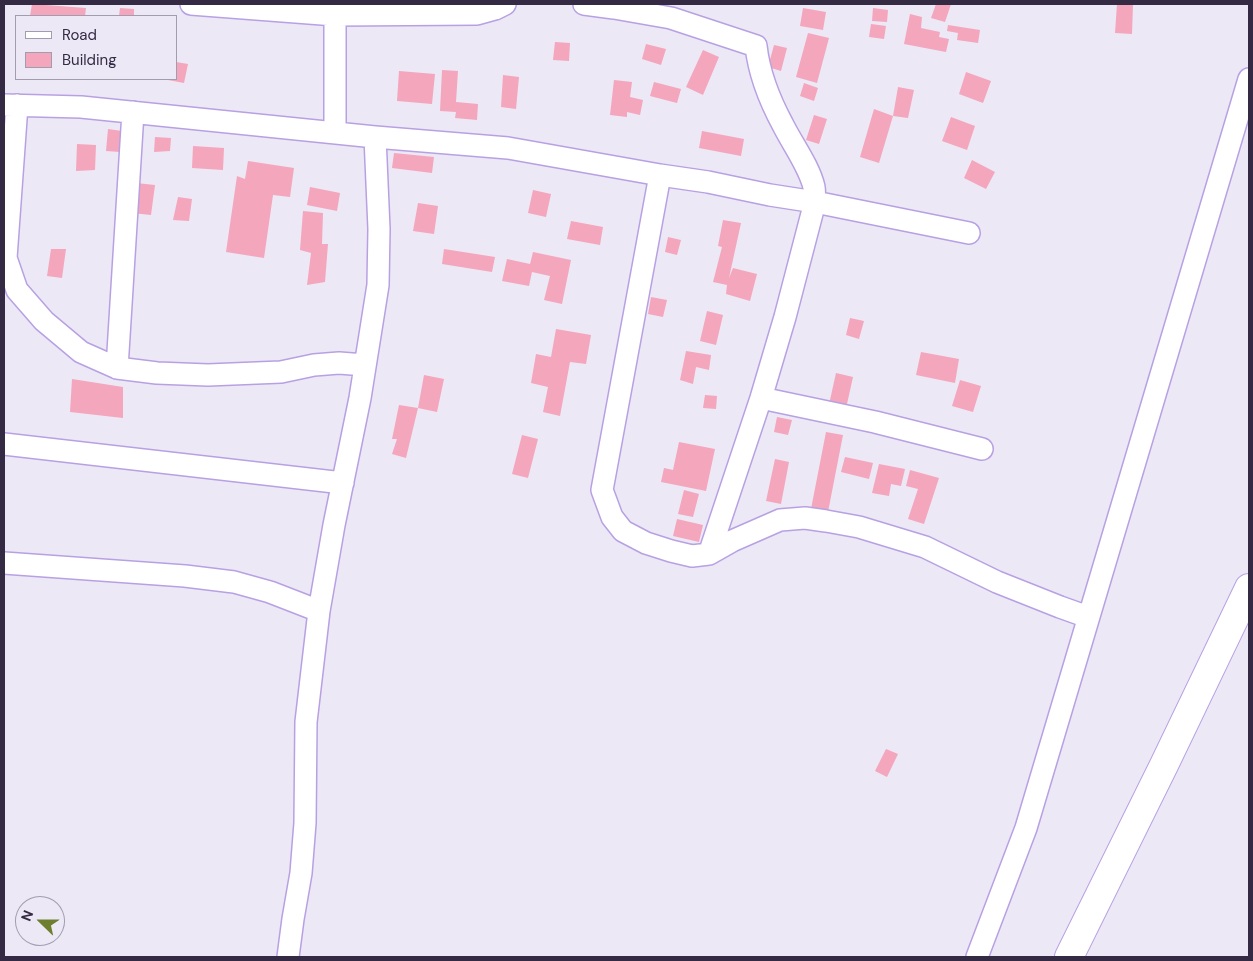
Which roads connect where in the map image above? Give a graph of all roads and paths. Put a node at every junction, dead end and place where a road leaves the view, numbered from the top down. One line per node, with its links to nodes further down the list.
1 (191, 4): 5 (street)
2 (505, 4): 5 (street)
3 (584, 4): 4 (street)
4 (651, 9): 12 (street)
5 (335, 10): 9 (street)
6 (1249, 79): 24 (street)
7 (10, 105): 8 (street); 15 (street)
8 (133, 112): 9 (street); 15 (street)
9 (335, 132): 10 (street)
10 (375, 137): 11 (street); 14 (street)
11 (660, 175): 12 (street); 20 (street)
12 (815, 202): 13 (street); 16 (street)
13 (969, 233)
14 (365, 365): 15 (street); 19 (street)
15 (117, 368)
16 (761, 398): 18 (street); 20 (street)
17 (4, 444): 19 (street)
18 (982, 449)
19 (343, 483): 23 (street)
20 (709, 554): 24 (street)
21 (4, 563): 23 (street)
22 (1249, 588): 27 (main road)
23 (319, 611): 25 (street)
24 (1088, 617): 26 (street)
25 (288, 957)
26 (978, 957)
27 (1069, 957)

